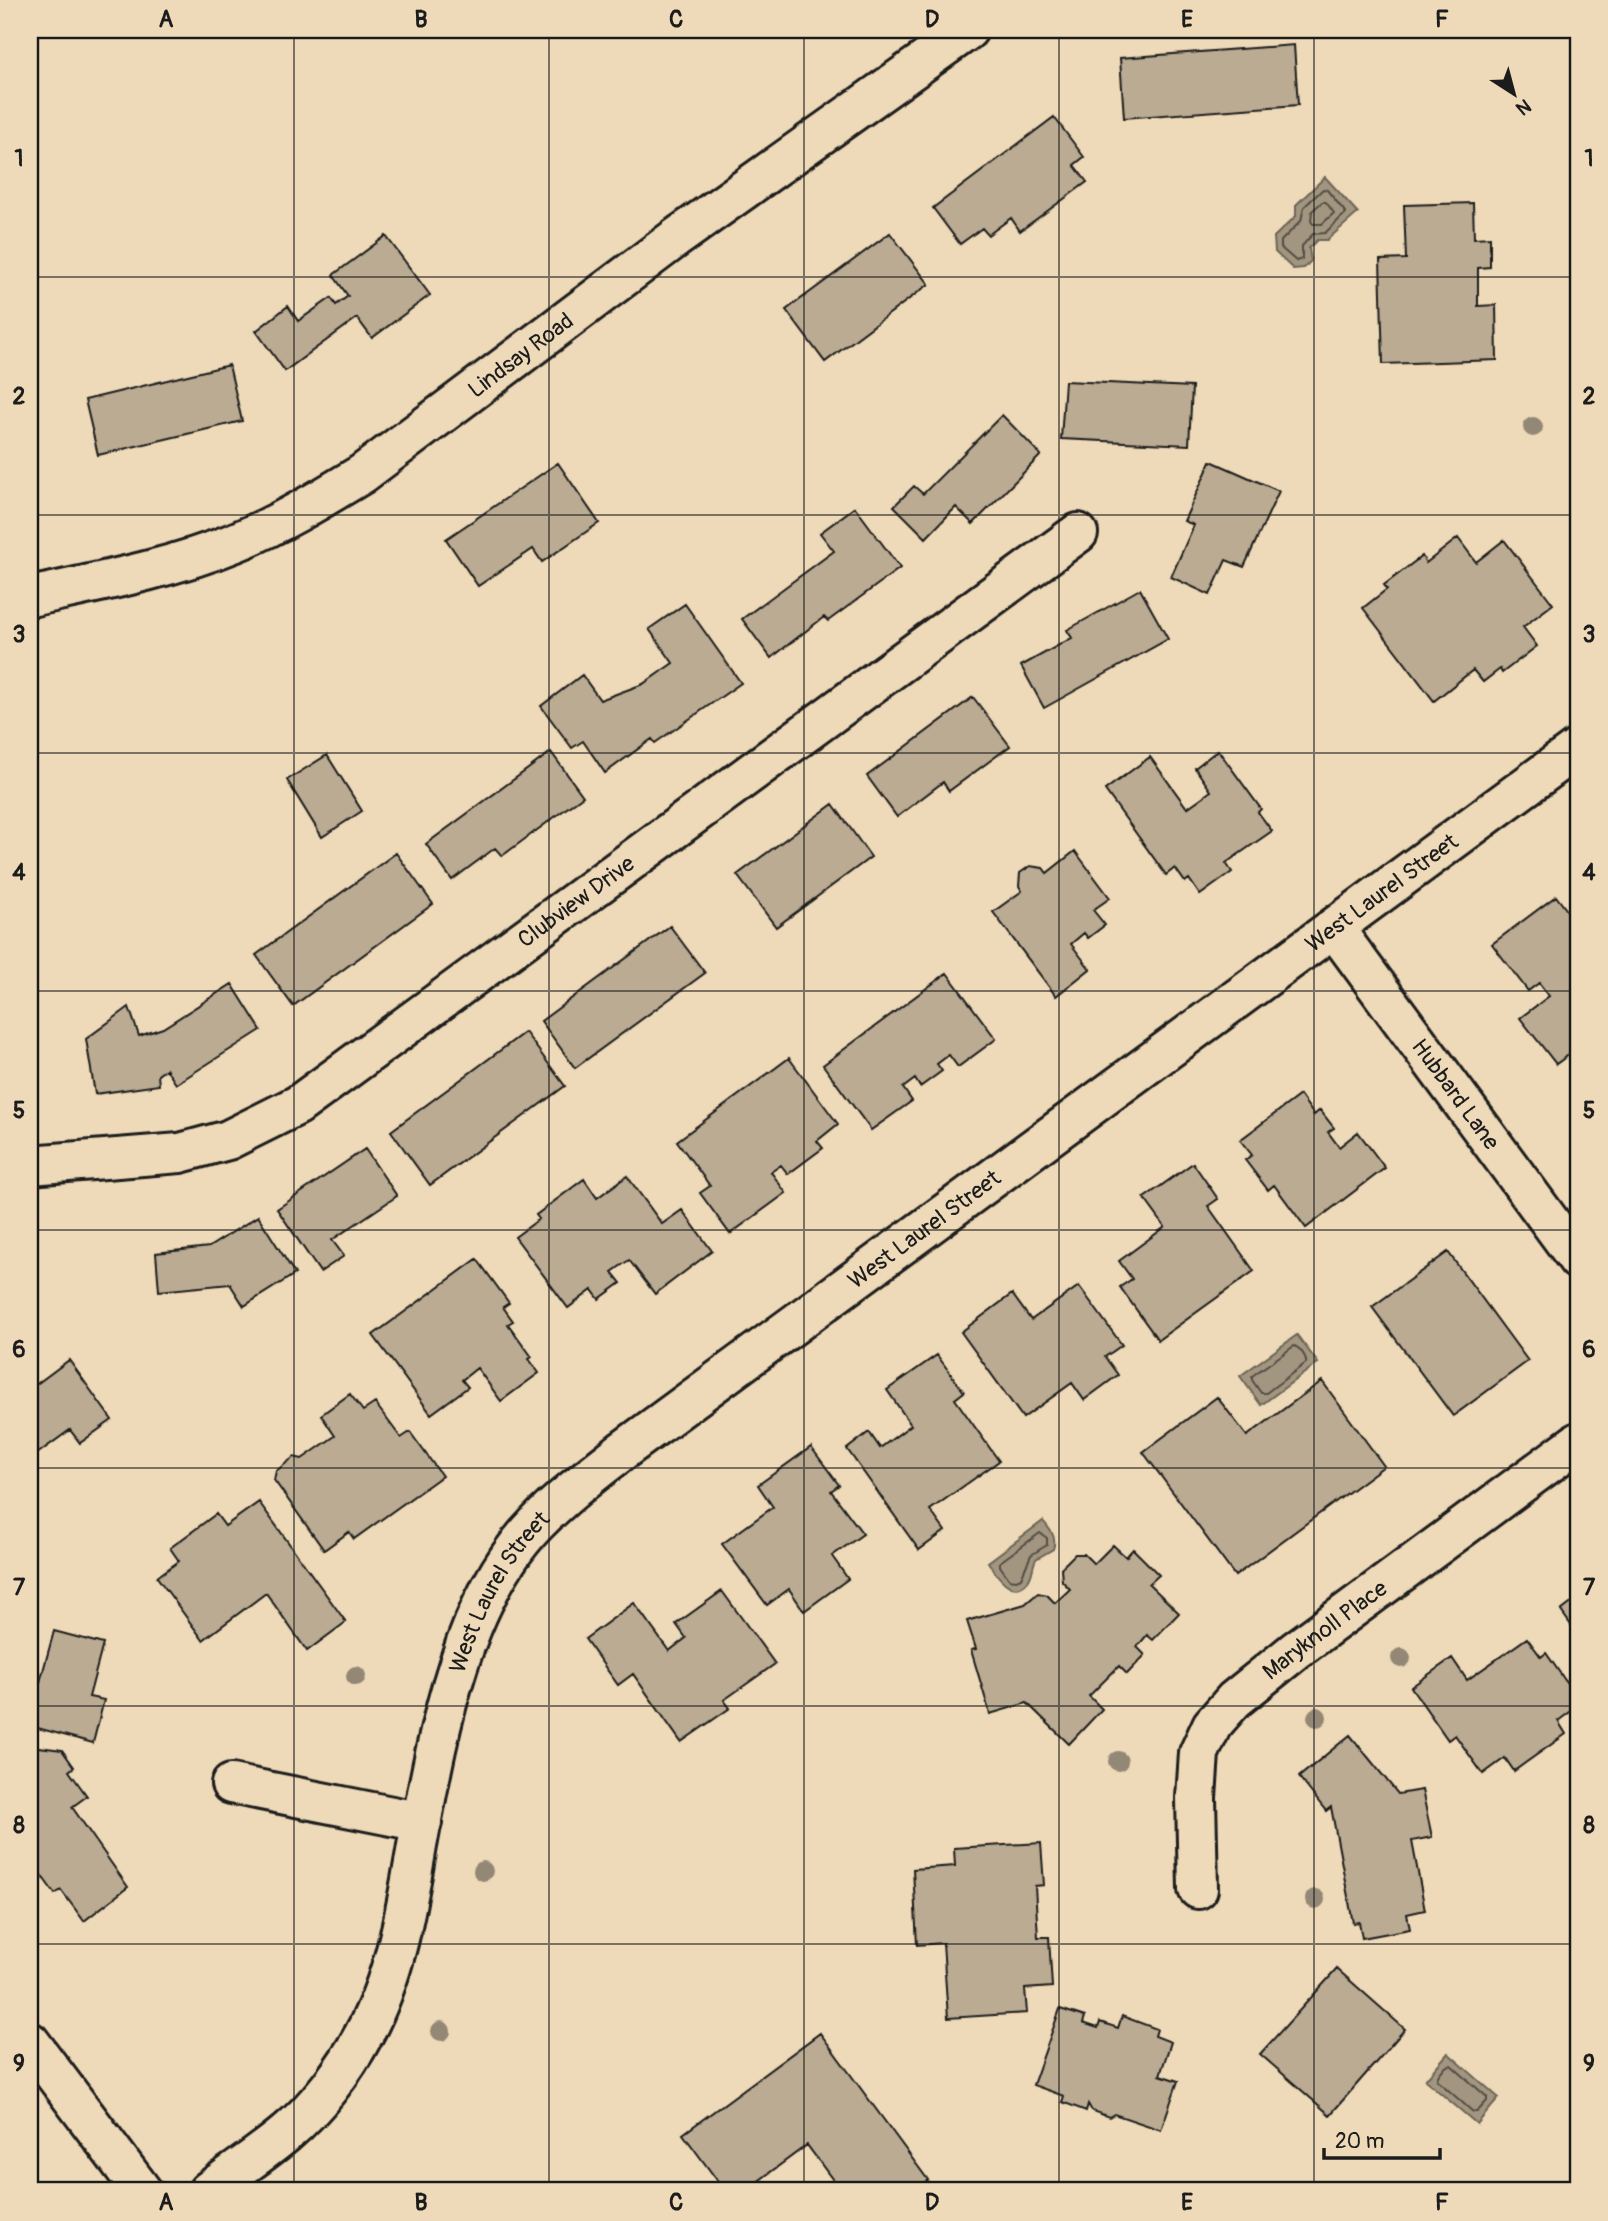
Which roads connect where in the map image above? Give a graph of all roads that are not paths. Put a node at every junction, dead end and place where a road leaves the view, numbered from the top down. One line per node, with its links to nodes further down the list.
1 (968, 30): 3 (street, Lindsay Road)
2 (1078, 533): 6 (street, Clubview Drive)
3 (30, 597)
4 (1578, 748): 5 (street, West Laurel Street)
5 (1334, 929): 7 (street, Hubbard Lane); 10 (street, West Laurel Street)
6 (30, 1164)
7 (1578, 1260)
8 (1578, 1442): 11 (street, Maryknoll Place)
9 (231, 1784): 10 (street)
10 (422, 1822): 14 (street, West Laurel Street)
11 (1198, 1889)
12 (30, 2042): 13 (street)
13 (142, 2191)
14 (208, 2191)

